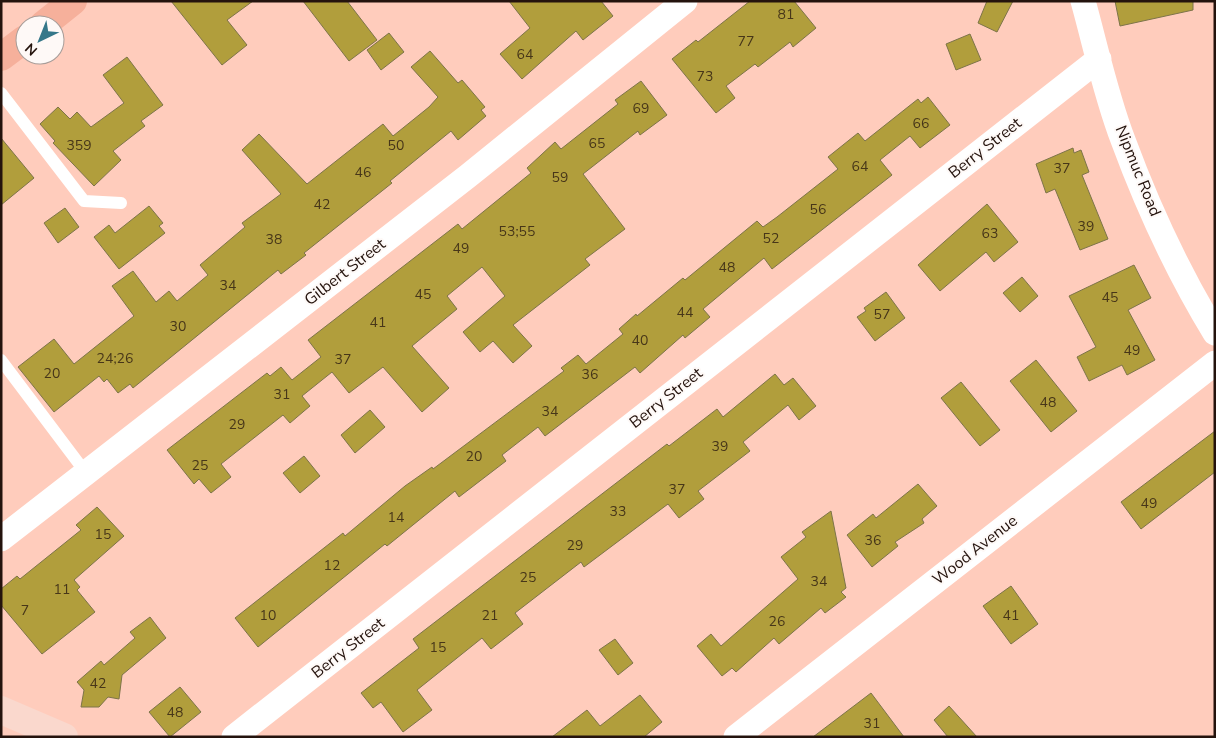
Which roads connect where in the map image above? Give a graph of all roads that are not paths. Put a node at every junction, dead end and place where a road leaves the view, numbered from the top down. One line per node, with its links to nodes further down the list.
1 (73, 1): 4 (main road)
2 (686, 1): 13 (street, Gilbert Street)
3 (1083, 1): 7 (street, Nipmuc Road)
4 (56, 15)
5 (15, 46): 6 (main road)
6 (1, 57)
7 (1099, 60): 10 (street, Nipmuc Road); 17 (street, Berry Street)
8 (1, 93): 9 (lane)
9 (121, 204)
10 (1215, 333)
11 (1, 360): 13 (lane)
12 (1215, 363): 18 (street, Wood Avenue)
13 (86, 473): 14 (street, Gilbert Street)
14 (1, 539)
15 (1, 710): 16 (street)
16 (64, 737)
17 (234, 737)
18 (736, 737)

